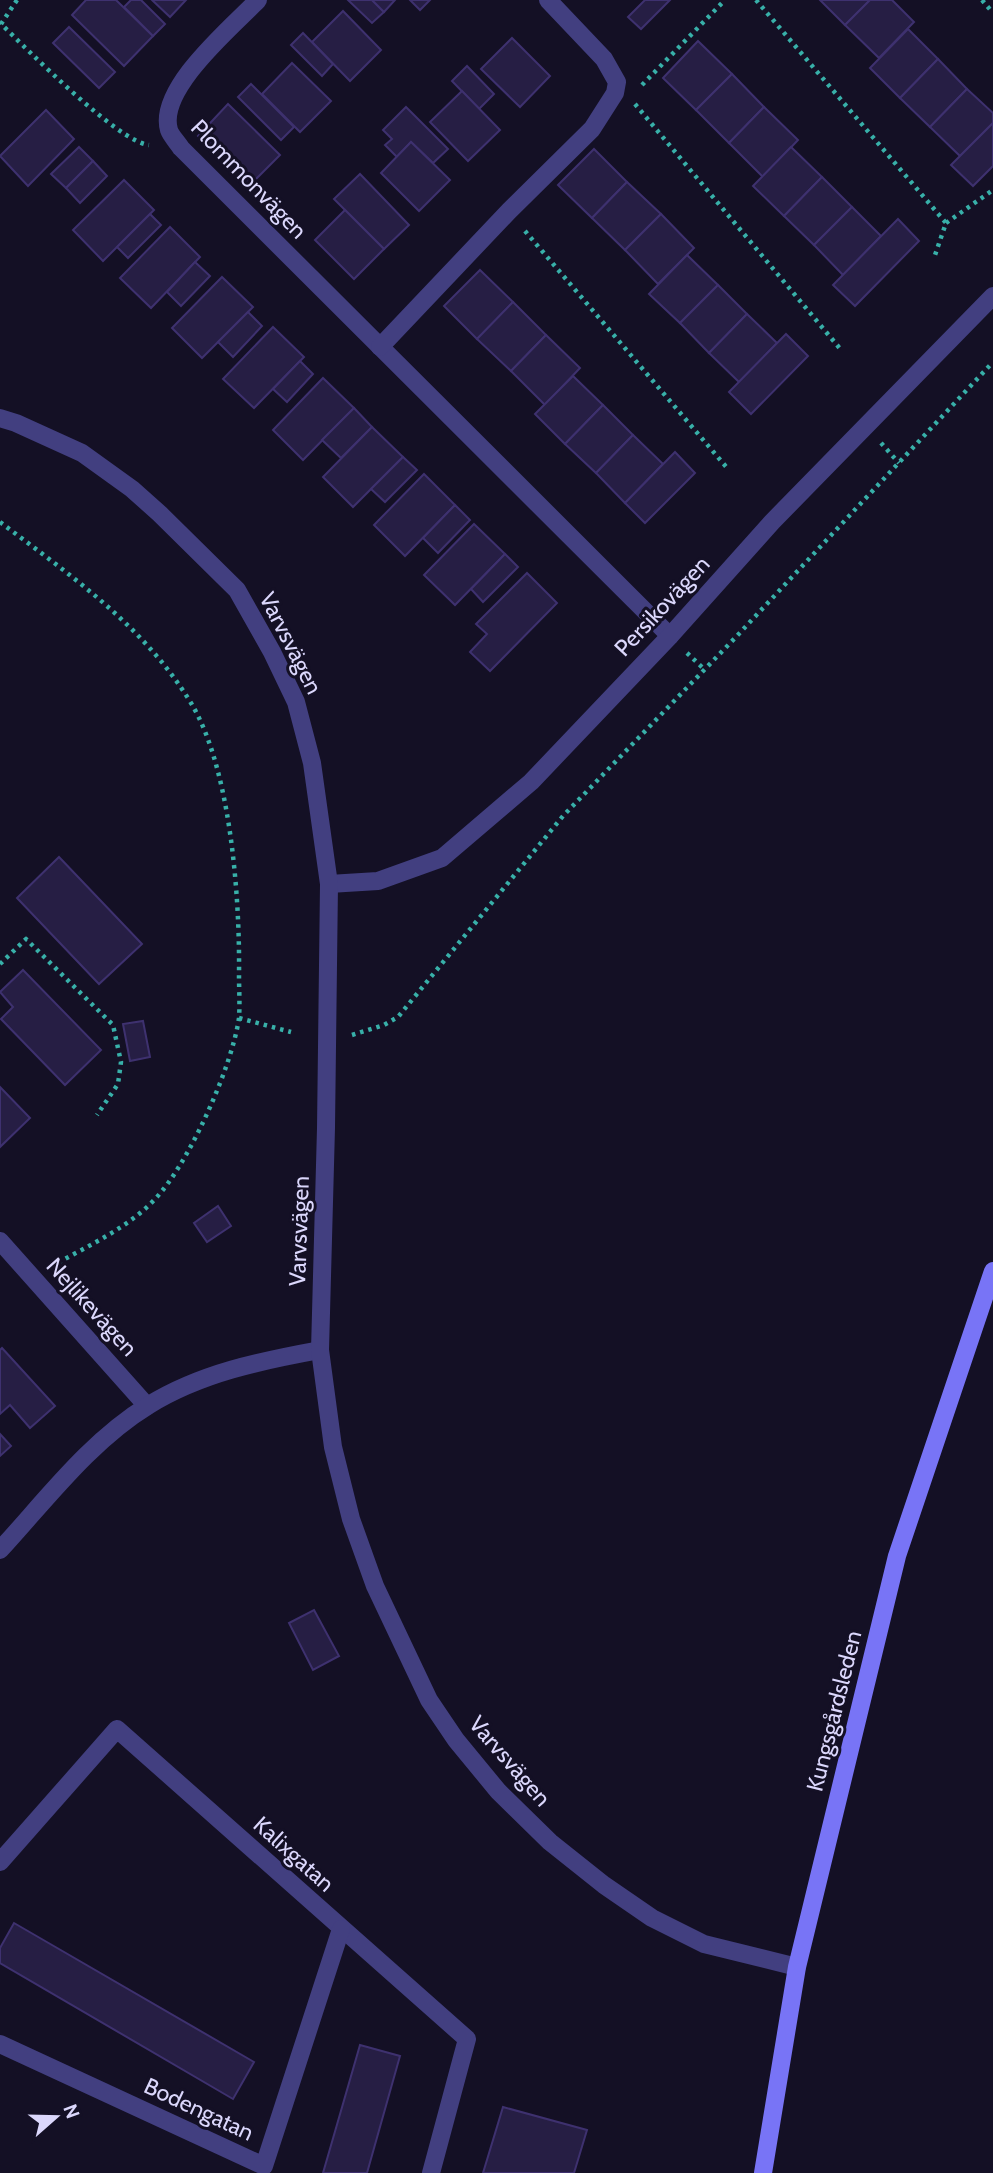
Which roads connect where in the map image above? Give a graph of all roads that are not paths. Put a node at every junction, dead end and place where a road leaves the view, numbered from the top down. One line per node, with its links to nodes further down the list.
1 (258, 0): 4 (street, Plommonvägen)
2 (548, 0): 4 (street)
3 (993, 296): 6 (street, Persikovägen)
4 (380, 346): 6 (street, Plommonvägen)
5 (0, 418): 7 (street, Varvsvägen)
6 (670, 636): 7 (street, Persikovägen)
7 (329, 884): 10 (street, Varvsvägen)
8 (4, 1253): 11 (street, Nejlikevägen)
9 (993, 1271): 15 (main road, Kungsgårdsleden)
10 (320, 1350): 11 (street); 15 (street, Varvsvägen)
11 (148, 1406): 12 (street)
12 (0, 1550)
13 (2, 1857): 14 (street, Kalixgatan)
14 (341, 1929): 16 (street, Bodengatan); 17 (street, Kalixgatan)
15 (797, 1967): 18 (main road, Kungsgårdsleden)
16 (0, 2044)
17 (431, 2173)
18 (763, 2173)

